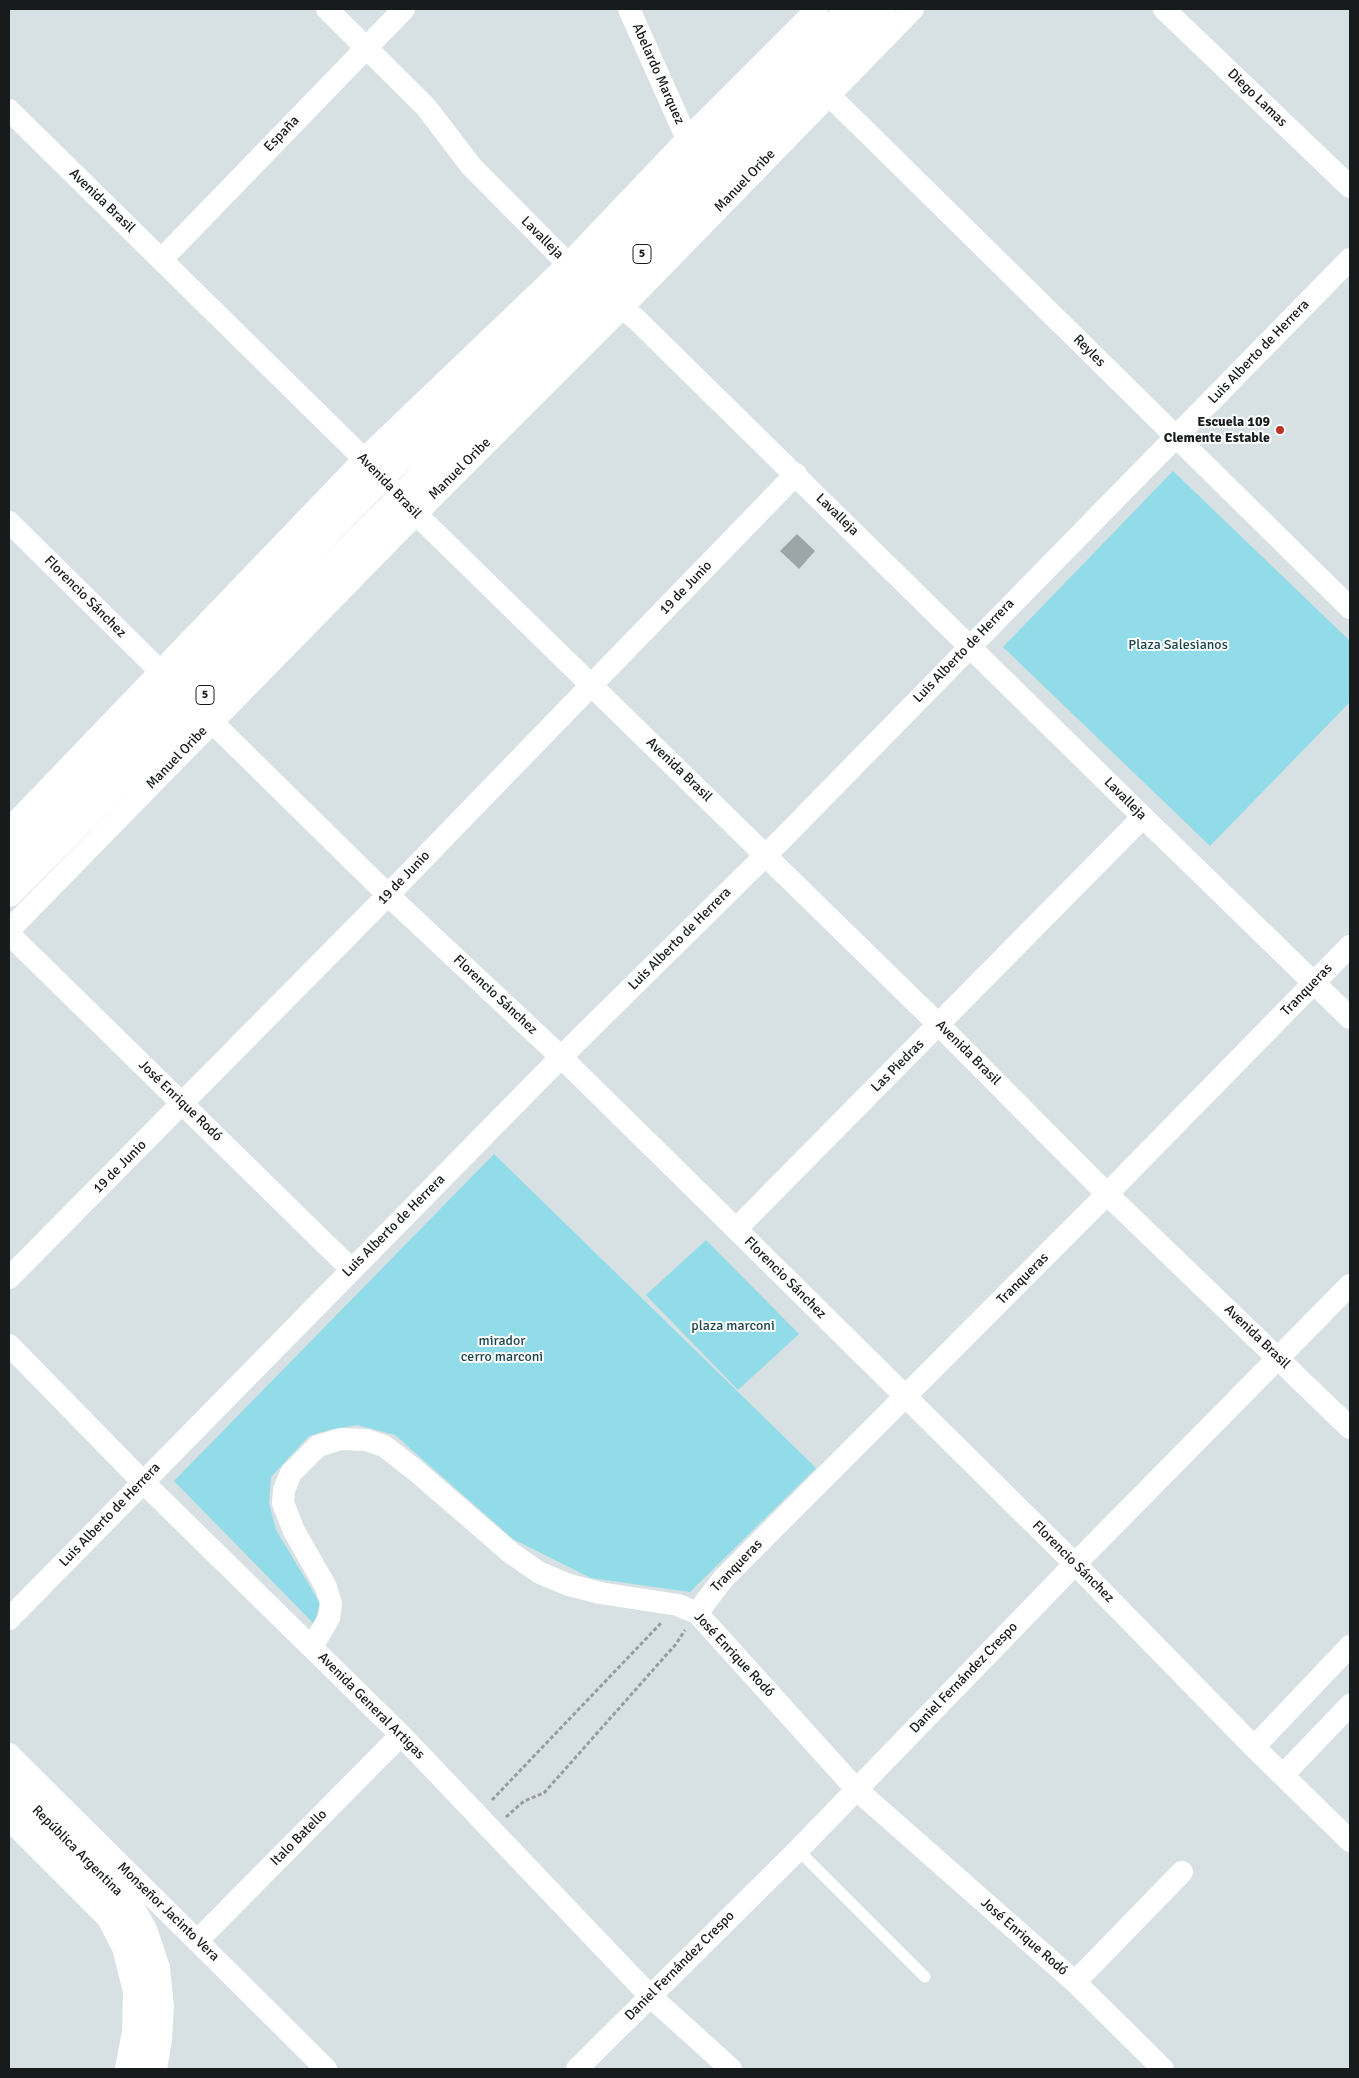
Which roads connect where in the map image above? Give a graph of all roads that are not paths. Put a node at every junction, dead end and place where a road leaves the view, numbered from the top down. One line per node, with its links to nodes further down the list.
1 (327, 9): 9 (street, Lavalleja)
2 (404, 9): 9 (street, España)
3 (628, 9): 12 (street, Abelardo Marquez)
4 (817, 9): 12 (street)
5 (851, 9): 16 (highway, Manuel Oribe / 5)
6 (881, 9): 17 (highway, Manuel Oribe / 5)
7 (913, 9): 10 (street, Manuel Oribe)
8 (1164, 9): 13 (street, Diego Lamas)
9 (366, 47): 14 (street, España); 16 (street, Lavalleja)
10 (828, 94): 17 (street, Manuel Oribe); 19 (street, Reyles)
11 (9, 110): 14 (street, Avenida Brasil)
12 (687, 139): 16 (street)
13 (1350, 187)
14 (162, 259): 20 (street, Avenida Brasil)
15 (1350, 259): 19 (street, Luis Alberto de Herrera)
16 (575, 270): 17 (street, Lavalleja); 18 (highway, Manuel Oribe / 5); 20 (street)
17 (613, 300): 18 (highway, Manuel Oribe / 5); 21 (street, Lavalleja); 22 (street, Manuel Oribe)
18 (514, 366): 20 (highway, Manuel Oribe / 5); 22 (highway, Manuel Oribe / 5)
19 (1176, 437): 24 (street, Reyles); 25 (street, Luis Alberto de Herrera)
20 (372, 468): 22 (street, Avenida Brasil); 26 (street); 32 (highway, Manuel Oribe / 5)
21 (796, 474): 25 (street, Lavalleja); 27 (street, 19 de Junio)
22 (408, 506): 27 (street, Avenida Brasil); 28 (street, Manuel Oribe); 33 (highway, Manuel Oribe / 5)
23 (9, 522): 26 (street, Florencio Sánchez)
24 (1350, 608)
25 (970, 645): 29 (street, Lavalleja); 31 (street, Luis Alberto de Herrera)
26 (161, 672): 30 (street)
27 (592, 686): 31 (street, Avenida Brasil); 34 (street, 19 de Junio)
28 (212, 722): 34 (street, Florencio Sánchez); 35 (street, Manuel Oribe)
29 (1143, 817): 37 (street, Lavalleja); 39 (street, Las Piedras)
30 (9, 829)
31 (766, 854): 39 (street, Avenida Brasil); 40 (street, Luis Alberto de Herrera)
32 (9, 858)
33 (9, 893)
34 (388, 895): 40 (street, Florencio Sánchez); 41 (street, 19 de Junio)
35 (9, 932): 41 (street, José Enrique Rodó)
36 (1350, 946): 37 (street, Tranqueras)
37 (1314, 983): 38 (street, Lavalleja); 42 (street, Tranqueras)
38 (1350, 1018)
39 (939, 1025): 42 (street, Avenida Brasil); 43 (street, Las Piedras)
40 (561, 1057): 43 (street, Florencio Sánchez); 44 (street, Luis Alberto de Herrera)
41 (183, 1104): 44 (street, José Enrique Rodó); 45 (street, 19 de Junio)
42 (1107, 1194): 48 (street, Avenida Brasil); 49 (street, Tranqueras)
43 (736, 1229): 49 (street, Florencio Sánchez)
44 (351, 1269): 51 (street, Luis Alberto de Herrera)
45 (9, 1278)
46 (1350, 1285): 48 (street, Daniel Fernández Crespo)
47 (9, 1345): 51 (street, Avenida General Artigas)
48 (1278, 1357): 50 (street, Avenida Brasil); 52 (street, Daniel Fernández Crespo)
49 (905, 1396): 52 (street, Florencio Sánchez); 53 (street, Tranqueras)
50 (1350, 1428)
51 (143, 1482): 54 (street, Luis Alberto de Herrera); 56 (street, Avenida General Artigas)
52 (1075, 1564): 59 (street, Florencio Sánchez); 63 (street, Daniel Fernández Crespo)
53 (688, 1609): 56 (street, José Enrique Rodó); 63 (street, José Enrique Rodó)
54 (9, 1619)
55 (1350, 1646): 59 (street)
56 (312, 1647): 58 (street, Avenida General Artigas)
57 (1350, 1705): 61 (street)
58 (401, 1735): 68 (street, Italo Batello); 71 (street, Avenida General Artigas)
59 (1254, 1748): 61 (street, Florencio Sánchez)
60 (9, 1754): 68 (street, Monseñor Jacinto Vera)
61 (1283, 1775): 65 (street, Florencio Sánchez)
62 (9, 1783): 73 (highway, República Argentina)
63 (856, 1789): 66 (street, Daniel Fernández Crespo); 70 (street, José Enrique Rodó)
64 (9, 1815): 72 (highway, República Argentina)
65 (1350, 1840)
66 (798, 1850): 69 (lane); 71 (street, Daniel Fernández Crespo)
67 (1182, 1872): 70 (street)
68 (197, 1941): 74 (street, Monseñor Jacinto Vera)
69 (925, 1977)
70 (1075, 1982): 77 (street, José Enrique Rodó)
71 (650, 1996): 75 (street, Daniel Fernández Crespo); 76 (street, Avenida General Artigas)
72 (129, 2069)
73 (153, 2069)
74 (326, 2069)
75 (577, 2069)
76 (731, 2069)
77 (1164, 2069)

